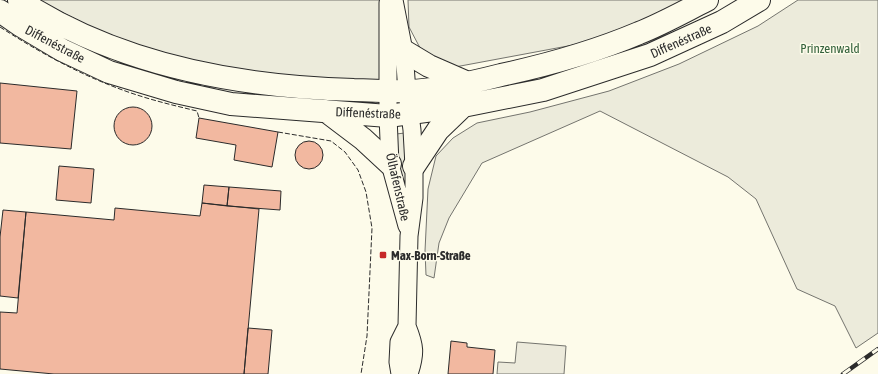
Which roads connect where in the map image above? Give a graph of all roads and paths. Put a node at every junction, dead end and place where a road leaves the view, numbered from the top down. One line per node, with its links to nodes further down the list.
1 (19, 0): 9 (main road, Diffenéstraße)
2 (388, 0): 9 (street)
3 (394, 0): 7 (street)
4 (707, 0): 8 (main road, Diffenéstraße)
5 (759, 0): 10 (main road, Diffenéstraße)
6 (0, 12): 11 (main road, Diffenéstraße)
7 (404, 50): 8 (main road); 9 (street)
8 (468, 83): 9 (main road, Diffenéstraße)
9 (398, 91): 12 (street); 13 (street, Ölhafenstraße)
10 (463, 106): 12 (main road, Diffenéstraße); 15 (main road)
11 (326, 111): 13 (main road, Diffenéstraße); 14 (main road)
12 (411, 114): 13 (main road, Diffenéstraße); 15 (street, Ölhafenstraße)
13 (388, 116): 14 (street, Ölhafenstraße)
14 (390, 164): 16 (street, Ölhafenstraße)
15 (414, 166): 16 (street, Ölhafenstraße)
16 (409, 236): 17 (street, Ölhafenstraße)
17 (407, 326): 18 (street, Ölhafenstraße); 19 (street, Ölhafenstraße)
18 (400, 374)
19 (409, 374)

